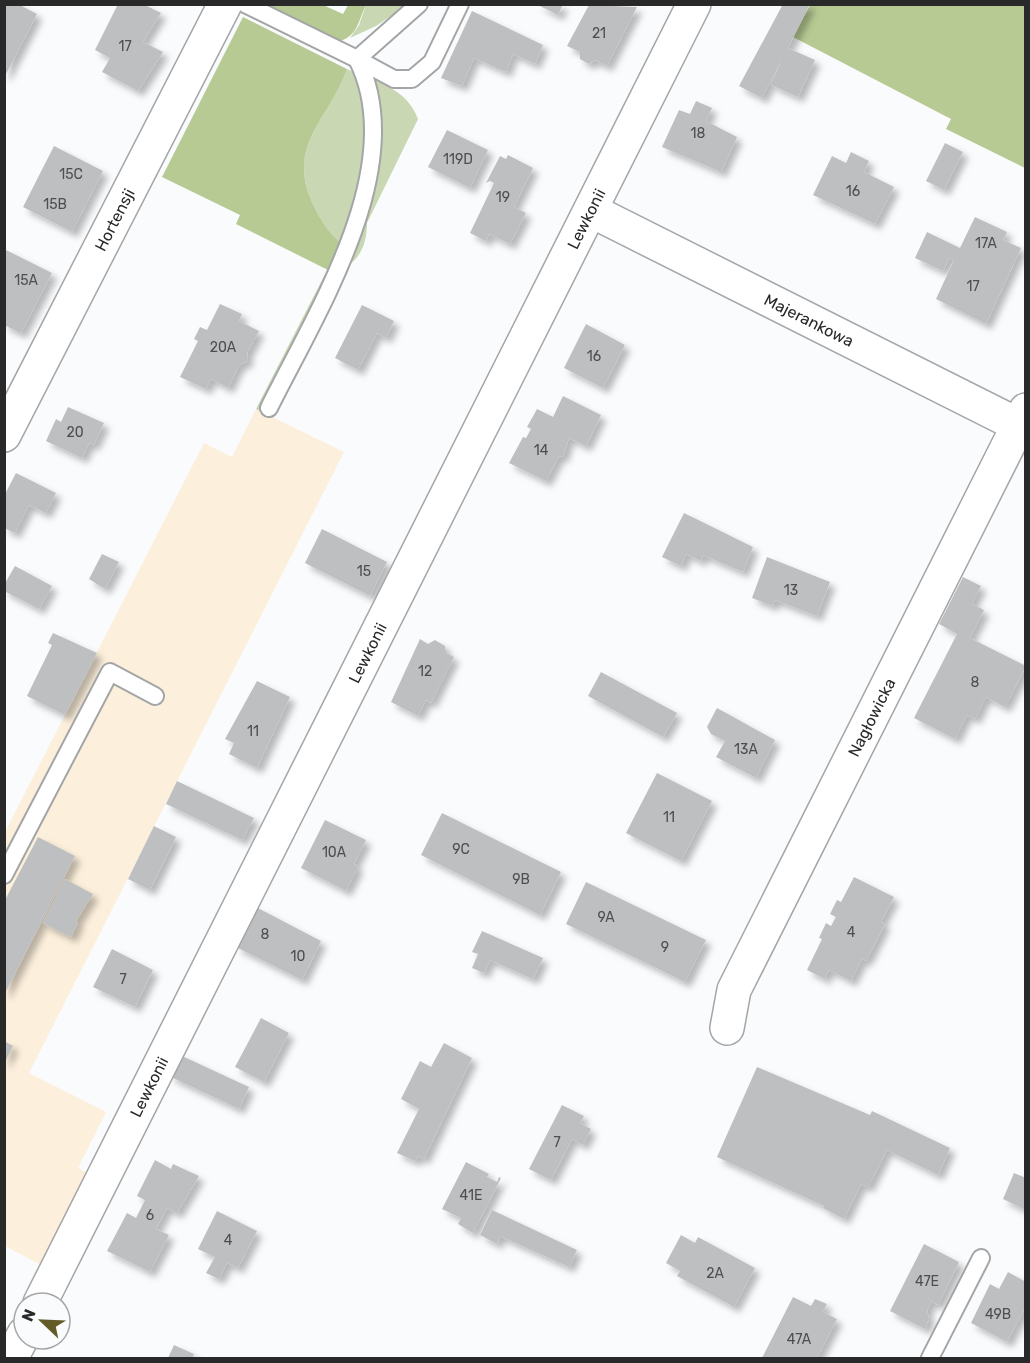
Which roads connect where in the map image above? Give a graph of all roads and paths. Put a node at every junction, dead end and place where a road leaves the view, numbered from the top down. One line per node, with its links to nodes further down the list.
1 (225, 4): 10 (street, Hortensji)
2 (245, 4): 6 (lane)
3 (419, 4): 6 (lane)
4 (460, 4): 6 (lane)
5 (694, 4): 7 (street, Lewkonii)
6 (357, 59): 8 (lane)
7 (592, 211): 9 (street, Majerankowa); 15 (street, Lewkonii)
8 (269, 408)
9 (1023, 421): 13 (street, Nagłowicka)
10 (4, 435)
11 (155, 696): 12 (lane)
12 (4, 875)
13 (727, 1029)
14 (981, 1258): 16 (lane)
15 (46, 1291)
16 (930, 1359)

